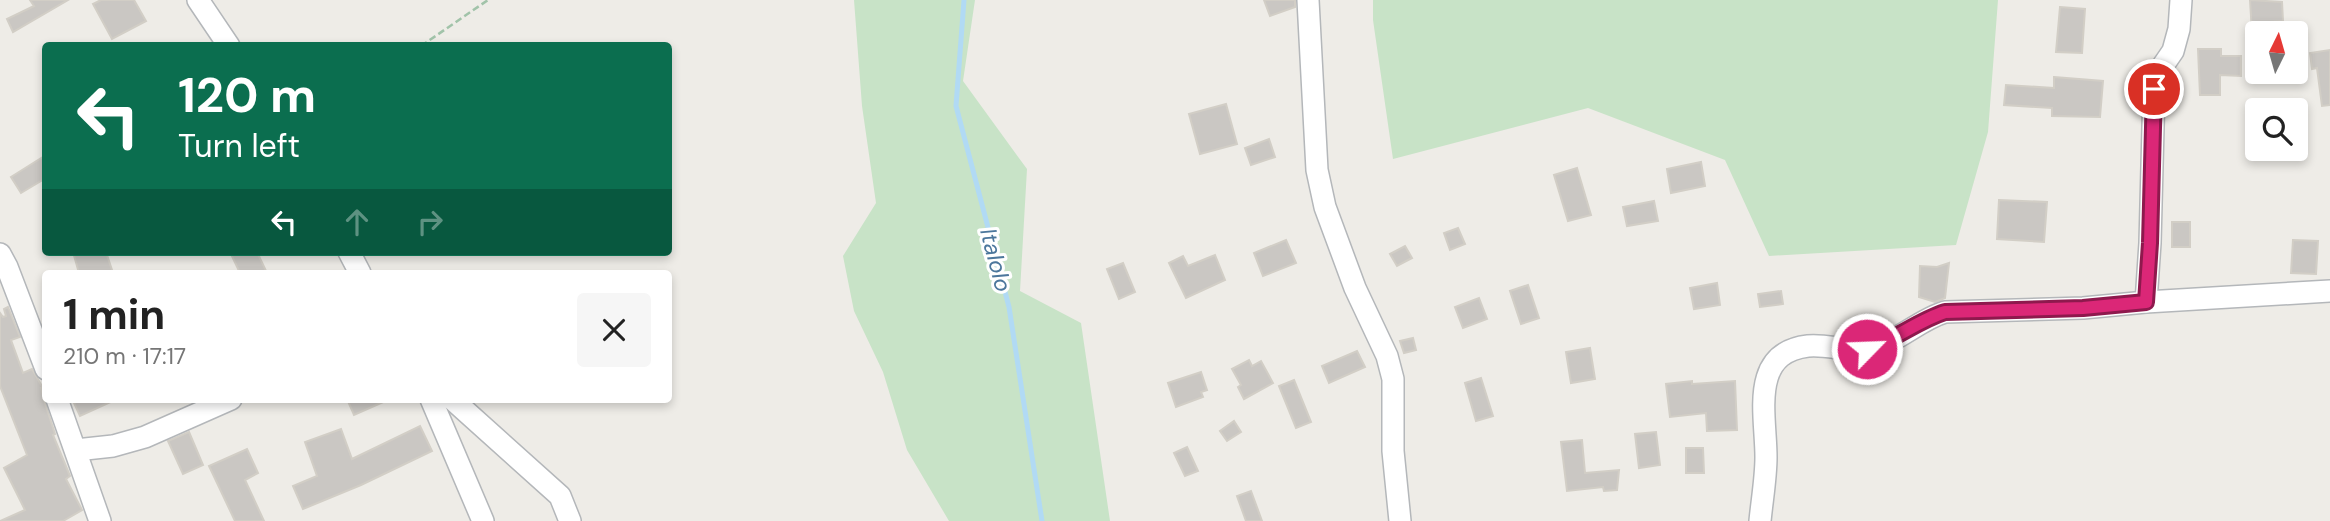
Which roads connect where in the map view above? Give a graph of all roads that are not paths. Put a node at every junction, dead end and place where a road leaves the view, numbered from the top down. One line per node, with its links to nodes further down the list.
1 (198, 0): 4 (street)
2 (1308, 0): 17 (street)
3 (2181, 0): 7 (street)
4 (226, 42)
5 (0, 254): 8 (street)
6 (2330, 291): 7 (street)
7 (2146, 302): 18 (street)
8 (42, 359)
9 (58, 403): 13 (street)
10 (222, 403): 13 (street)
11 (432, 403): 15 (street)
12 (456, 403): 16 (street)
13 (76, 450): 14 (street)
14 (100, 521)
15 (483, 521)
16 (570, 521)
17 (1400, 521)
18 (1760, 521)

